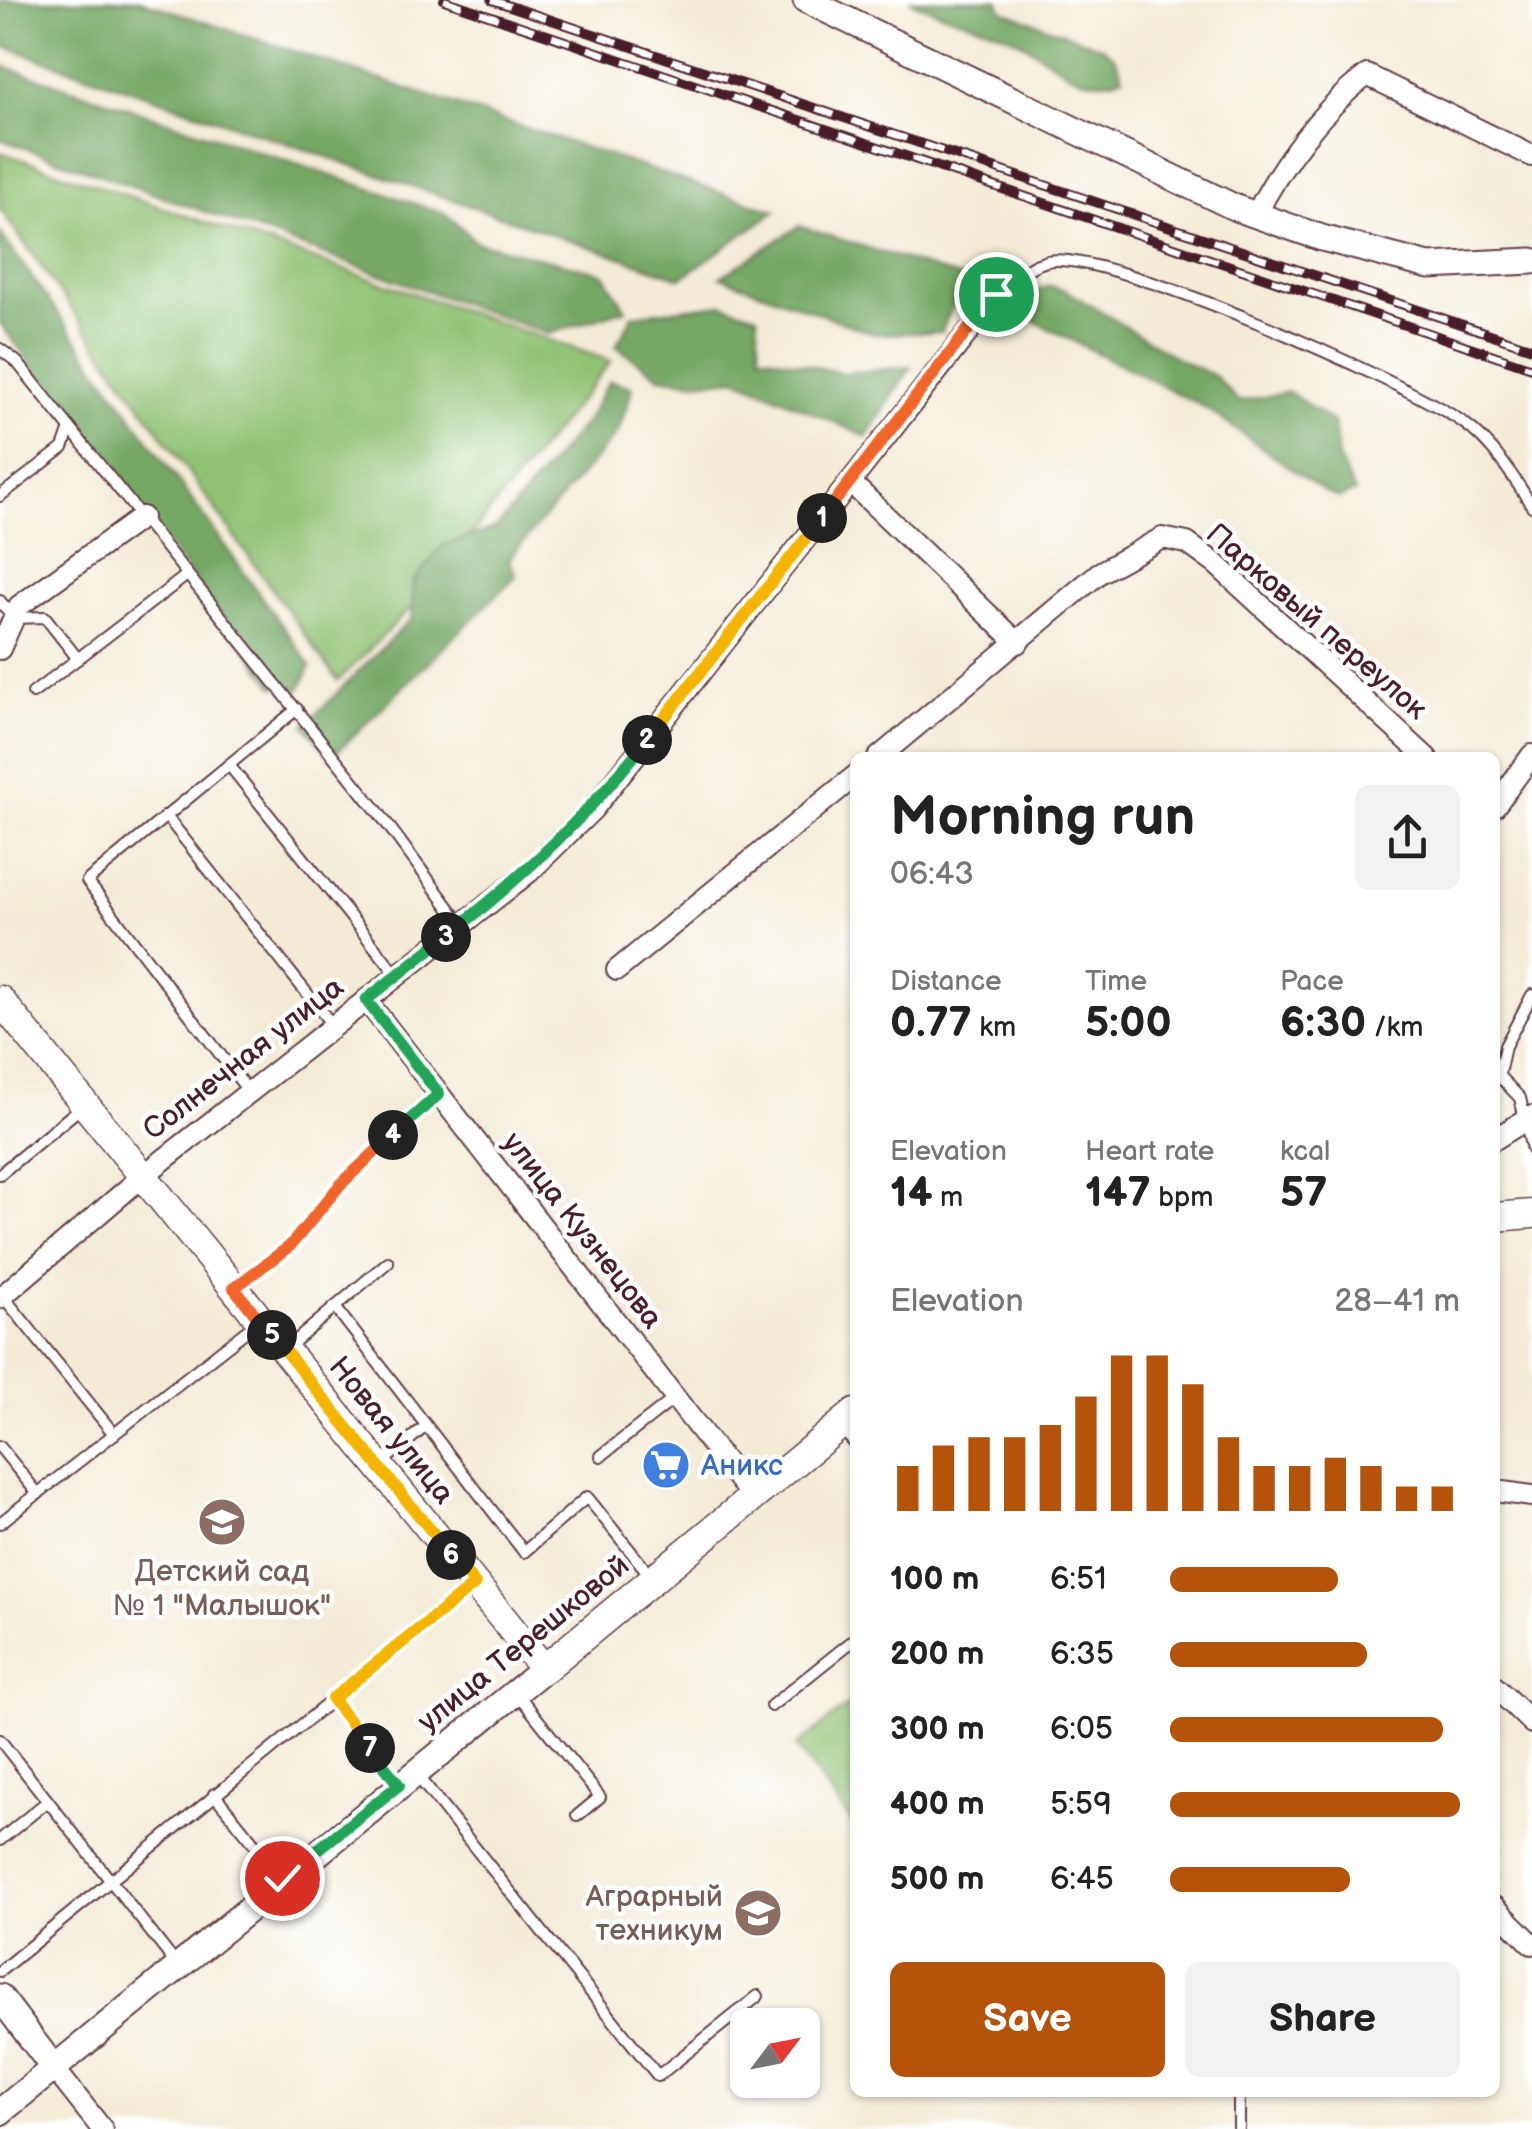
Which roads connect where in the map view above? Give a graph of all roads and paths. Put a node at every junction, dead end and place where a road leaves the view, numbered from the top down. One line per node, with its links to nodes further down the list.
1 (806, 0): 3 (street)
2 (1532, 156): 3 (street)
3 (1256, 215): 4 (street)
4 (1532, 261)
5 (969, 332): 8 (street); 10 (lane)
6 (0, 349): 7 (lane)
7 (70, 428): 9 (lane); 11 (lane)
8 (850, 482): 15 (street); 27 (street, Солнечная улица)
9 (0, 496)
10 (1532, 506)
11 (142, 517): 12 (lane); 14 (street)
12 (188, 574): 17 (lane); 19 (lane)
13 (0, 600): 14 (lane)
14 (14, 618): 16 (street); 17 (lane)
15 (1018, 643): 20 (street, Парковый переулок); 21 (street, Парковый переулок)
16 (0, 649)
17 (78, 659): 18 (lane)
18 (33, 693)
19 (296, 709): 23 (lane); 27 (lane)
20 (885, 752)
21 (1420, 752)
22 (1532, 756): 25 (street)
23 (229, 764): 26 (lane); 29 (lane)
24 (850, 780): 28 (street)
25 (1500, 799)
26 (166, 816): 33 (lane); 36 (lane)
27 (462, 925): 29 (street, Солнечная улица)
28 (617, 970)
29 (398, 975): 32 (street, Солнечная улица)
30 (1532, 995): 34 (lane)
31 (0, 1000): 38 (main road, Новая улица)
32 (366, 1000): 33 (street, Солнечная улица); 37 (street, улица Кузнецова)
33 (333, 1026): 36 (street, Солнечная улица)
34 (1500, 1063)
35 (1500, 1076): 39 (lane)
36 (250, 1092): 44 (street, Солнечная улица)
37 (439, 1094): 48 (lane); 53 (street, улица Кузнецова)
38 (85, 1104): 43 (lane); 44 (main road, Новая улица)
39 (1529, 1117): 40 (street); 41 (lane)
40 (1500, 1136)
41 (1532, 1150)
42 (0, 1157): 43 (lane)
43 (4, 1171)
44 (142, 1176): 48 (main road, Новая улица); 49 (street, Солнечная улица)
45 (1532, 1214): 46 (main road)
46 (1500, 1217)
47 (388, 1262): 50 (lane)
48 (234, 1288): 51 (main road, Новая улица)
49 (1, 1297): 56 (lane)
50 (335, 1307): 52 (lane); 54 (lane)
51 (260, 1320): 52 (main road, Новая улица); 56 (lane)
52 (285, 1350): 59 (main road, Новая улица)
53 (676, 1398): 58 (lane); 63 (street, улица Кузнецова)
54 (426, 1426): 59 (lane); 65 (lane)
55 (850, 1428): 63 (main road, улица Терешковой)
56 (114, 1434): 61 (lane)
57 (0, 1447): 61 (lane)
58 (602, 1456)
59 (378, 1465): 66 (main road, Новая улица)
60 (1500, 1491): 62 (street)
61 (38, 1494): 64 (lane)
62 (1526, 1494)
63 (753, 1498): 65 (main road, улица Терешковой)
64 (0, 1524)
65 (653, 1579): 68 (main road, улица Терешковой)
66 (475, 1584): 68 (main road, Новая улица); 71 (lane)
67 (850, 1643): 72 (lane)
68 (544, 1669): 69 (street, улица Терешковой)
69 (516, 1691): 75 (street, улица Терешковой); 78 (lane)
70 (1500, 1692): 73 (street)
71 (332, 1699): 75 (lane); 76 (lane)
72 (771, 1706)
73 (1532, 1723)
74 (0, 1740): 77 (lane)
75 (407, 1779): 80 (street, улица Терешковой); 86 (lane)
76 (214, 1794): 80 (lane); 81 (lane)
77 (48, 1802): 79 (lane); 81 (lane)
78 (577, 1816)
79 (0, 1840)
80 (282, 1878): 84 (street, улица Терешковой)
81 (109, 1879): 84 (lane); 85 (lane)
82 (1500, 1913): 83 (street)
83 (1532, 1944)
84 (176, 1964): 88 (street, улица Терешковой)
85 (0, 1971)
86 (758, 1996)
87 (0, 1998): 88 (street)
88 (53, 2067): 90 (street, улица Терешковой); 91 (street)
89 (1240, 2097): 92 (lane)
90 (0, 2112)
91 (102, 2129)
92 (1240, 2129)

